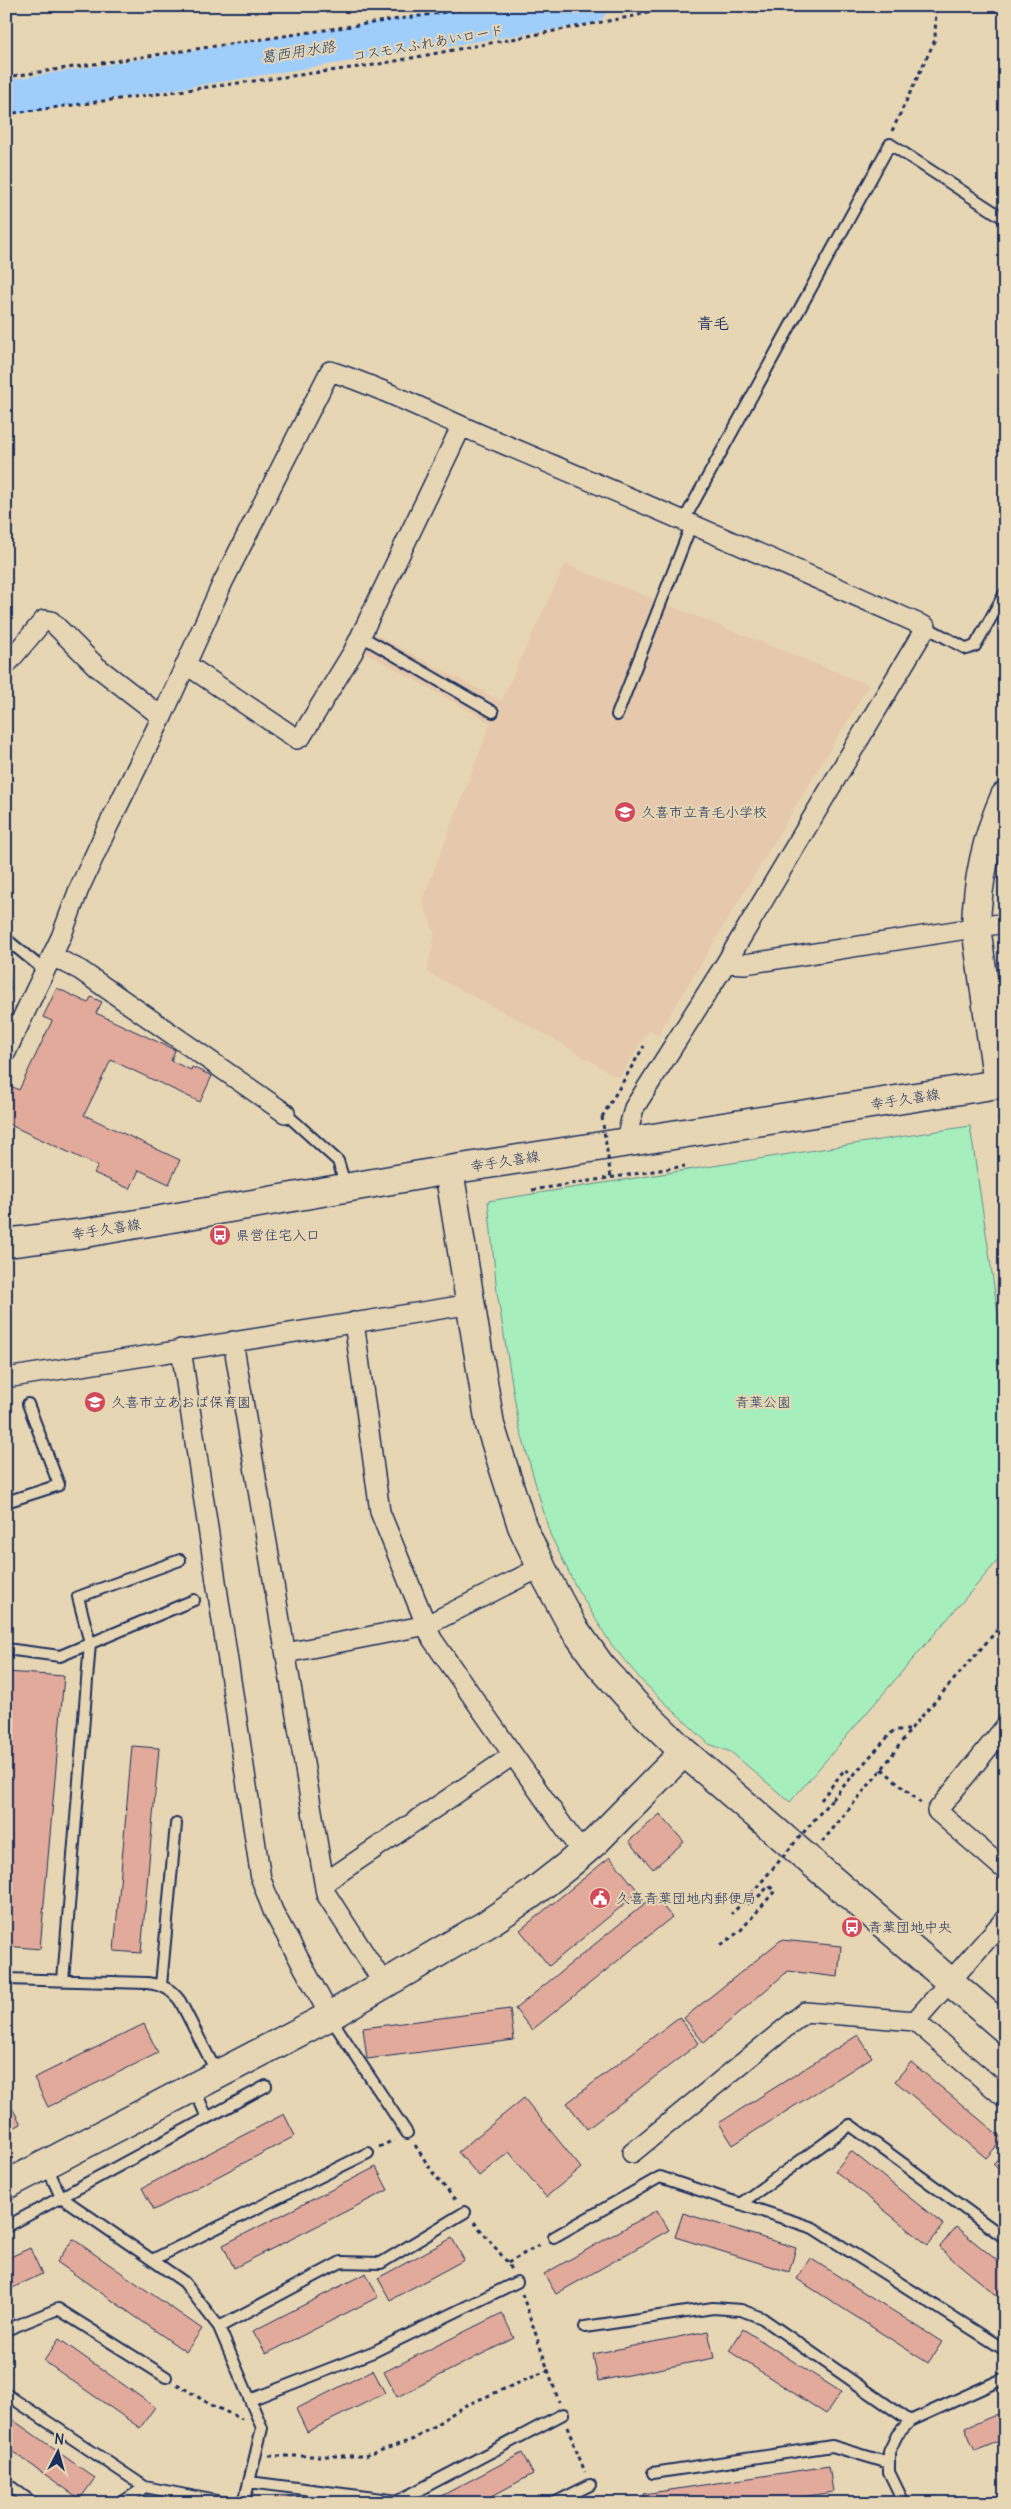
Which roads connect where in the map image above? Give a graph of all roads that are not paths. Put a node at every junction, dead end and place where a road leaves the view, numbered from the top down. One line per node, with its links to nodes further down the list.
1 (1005, 219): 3 (lane)
2 (461, 427): 3 (street); 6 (street); 8 (street)
3 (688, 521): 5 (street); 10 (lane)
4 (1005, 593): 5 (lane)
5 (926, 628): 17 (street)
6 (360, 636): 8 (street); 9 (lane)
7 (6, 665): 11 (street)
8 (187, 665): 11 (street)
9 (493, 712)
10 (617, 715)
11 (162, 717): 16 (street)
12 (1005, 796): 14 (street)
13 (1005, 923): 14 (street)
14 (976, 927): 17 (street); 19 (street)
15 (6, 939): 16 (lane)
16 (48, 963): 18 (street); 20 (street)
17 (726, 963): 21 (street)
18 (6, 1052)
19 (1002, 1090): 21 (street, 幸手久喜線)
20 (285, 1113): 23 (lane)
21 (625, 1143): 22 (street, 幸手久喜線)
22 (449, 1170): 23 (street, 幸手久喜線); 25 (street)
23 (346, 1187): 24 (street, 幸手久喜線)
24 (6, 1243)
25 (472, 1304): 26 (street); 33 (street)
26 (354, 1322): 27 (street); 35 (street)
27 (233, 1341): 28 (street); 38 (street)
28 (181, 1349): 29 (street); 52 (street)
29 (6, 1378)
30 (28, 1404): 31 (lane)
31 (6, 1502)
32 (180, 1560): 36 (lane)
33 (541, 1567): 35 (street); 40 (street)
34 (194, 1600): 36 (lane)
35 (427, 1625): 38 (street); 41 (street)
36 (90, 1643): 37 (lane); 48 (lane)
37 (6, 1650)
38 (286, 1653): 45 (street)
39 (1005, 1727): 44 (street)
40 (684, 1752): 43 (street); 49 (street)
41 (513, 1755): 43 (street); 45 (street)
42 (176, 1824): 51 (lane)
43 (582, 1853): 50 (street)
44 (1005, 1870)
45 (324, 1883): 50 (street)
46 (1005, 1919): 49 (street)
47 (6, 1979): 48 (lane)
48 (63, 1981): 51 (lane)
49 (949, 1981): 53 (street); 54 (street)
50 (384, 1984): 52 (street)
51 (161, 1985): 55 (lane)
52 (330, 2016): 55 (street); 60 (lane)
53 (915, 2021): 58 (street); 62 (street)
54 (1005, 2029)
55 (217, 2074): 56 (street)
56 (193, 2086): 59 (lane); 63 (street)
57 (266, 2086): 59 (lane)
58 (1005, 2098)
59 (207, 2118): 65 (lane)
60 (407, 2133)
61 (368, 2152): 71 (lane)
62 (632, 2153)
63 (46, 2164): 64 (street); 65 (lane)
64 (6, 2184)
65 (61, 2197): 68 (lane); 71 (lane)
66 (740, 2204): 69 (lane); 70 (lane); 76 (lane)
67 (466, 2212): 73 (lane)
68 (6, 2227)
69 (554, 2237)
70 (1005, 2238)
71 (152, 2260): 73 (lane)
72 (517, 2282): 80 (lane)
73 (219, 2327): 80 (lane)
74 (585, 2327): 82 (lane)
75 (6, 2330): 77 (lane)
76 (1005, 2350)
77 (166, 2377)
78 (1005, 2378): 82 (lane)
79 (6, 2394): 88 (lane)
80 (250, 2400): 85 (lane)
81 (563, 2414): 85 (lane)
82 (910, 2420): 83 (lane)
83 (889, 2463): 84 (lane); 94 (lane)
84 (653, 2473)
85 (249, 2482): 92 (lane)
86 (6, 2483): 89 (lane)
87 (590, 2486): 93 (lane)
88 (145, 2488): 90 (lane); 91 (lane)
89 (33, 2503)
90 (121, 2503)
91 (227, 2503)
92 (244, 2503)
93 (554, 2503)
94 (904, 2503)

